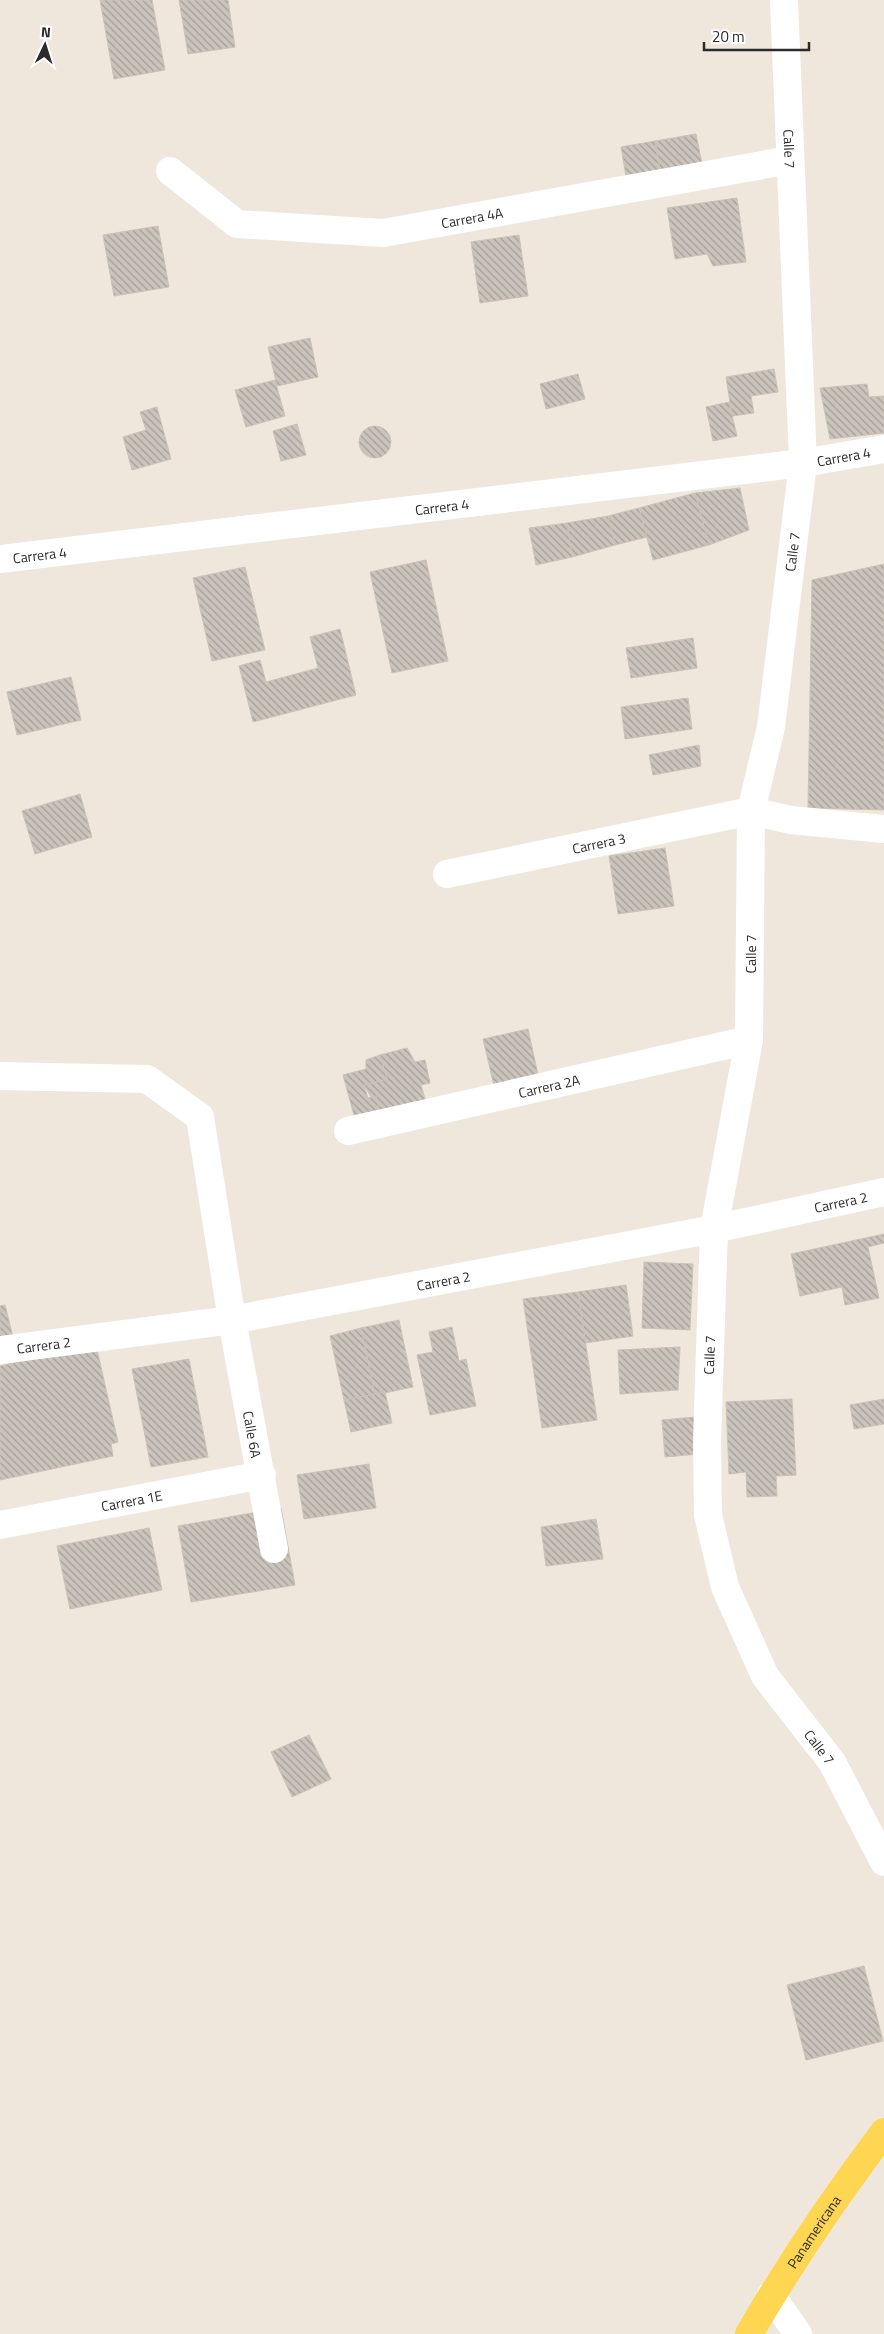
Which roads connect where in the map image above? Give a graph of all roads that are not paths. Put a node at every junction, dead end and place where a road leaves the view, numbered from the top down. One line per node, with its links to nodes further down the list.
1 (784, 0): 2 (street, Calle 7)
2 (790, 160): 3 (street, Carrera 4A); 5 (street, Calle 7)
3 (170, 171)
4 (884, 449): 5 (street, Carrera 4)
5 (803, 463): 6 (street, Carrera 4); 7 (street, Calle 7)
6 (0, 559)
7 (750, 811): 8 (street); 9 (street, Carrera 3); 10 (street, Calle 7)
8 (884, 829)
9 (447, 874)
10 (749, 1040): 12 (street, Carrera 2A); 14 (street, Calle 7)
11 (0, 1076): 15 (street, Calle 6A)
12 (348, 1131)
13 (884, 1192): 14 (street, Carrera 2)
14 (714, 1229): 15 (street, Carrera 2); 20 (street, Calle 7)
15 (232, 1320): 16 (street, Carrera 2); 17 (street, Calle 6A)
16 (0, 1350)
17 (262, 1475): 18 (street, Carrera 1E); 19 (street, Calle 6A)
18 (0, 1525)
19 (274, 1549)
20 (884, 1862)
21 (884, 2132): 22 (main road, Panamericana)
22 (772, 2295): 23 (main road, Panamericana); 24 (street)
23 (749, 2334)
24 (798, 2334)

